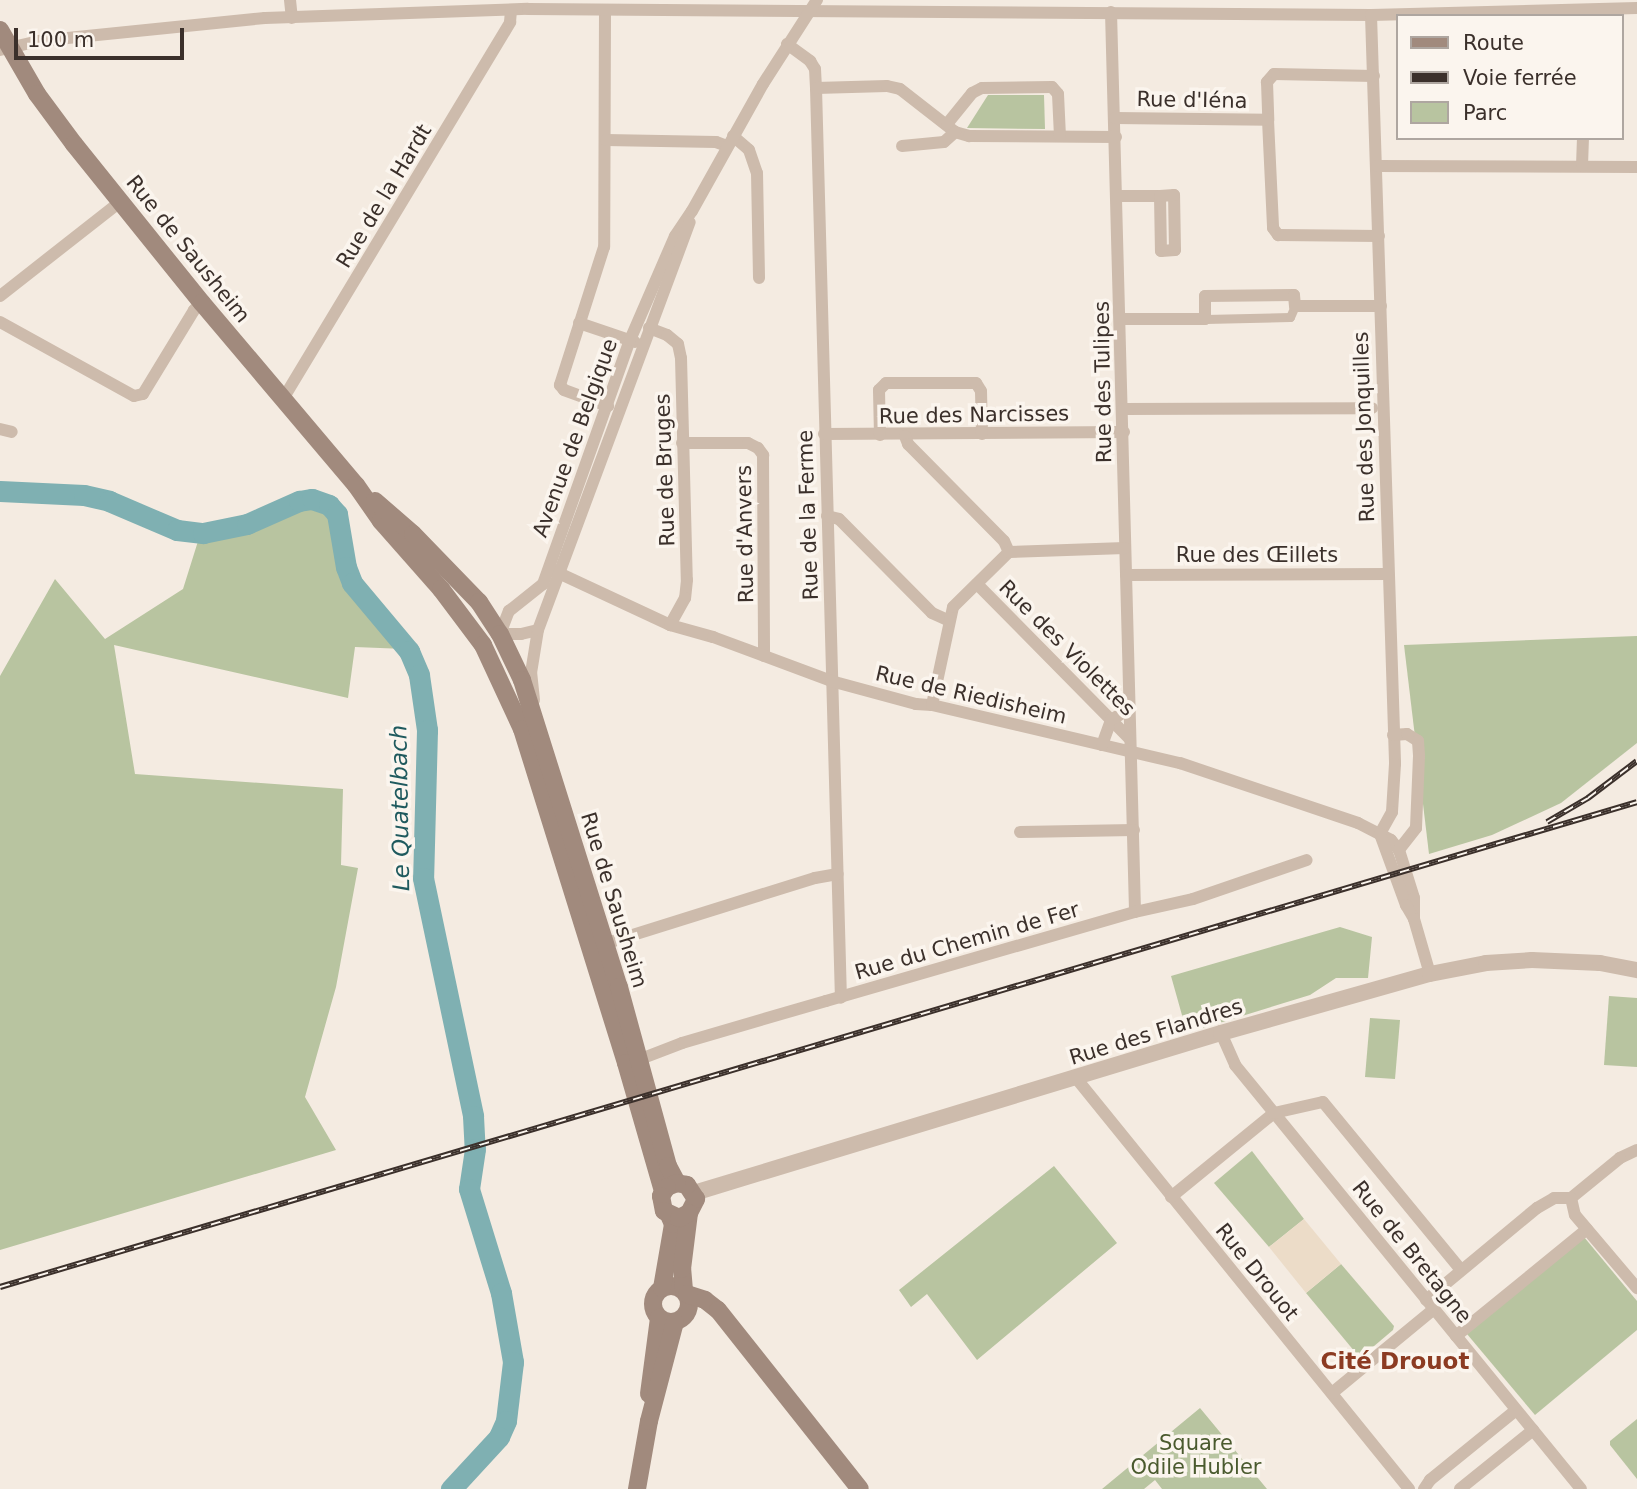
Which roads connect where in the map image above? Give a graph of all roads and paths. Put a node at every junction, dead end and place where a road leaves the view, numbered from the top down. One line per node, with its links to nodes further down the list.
1 (290, 0): 18 (street)
2 (379, 0): 13 (street)
3 (817, 0): 11 (street, Avenue de Belgique)
4 (890, 0): 10 (street)
5 (561, 5): 8 (street); 9 (street)
6 (788, 6): 9 (street); 11 (street)
7 (1637, 8): 14 (street)
8 (511, 10): 13 (street); 51 (street, Rue de la Hardt)
9 (605, 10): 28 (street)
10 (900, 10): 11 (street); 12 (street)
11 (809, 12): 20 (street, Avenue de Belgique)
12 (1111, 12): 16 (street); 23 (street, Rue des Tulipes)
13 (376, 13): 18 (street)
14 (1586, 13): 15 (street)
15 (1478, 14)
16 (1371, 15): 17 (street); 21 (street, Rue des Jonquilles)
17 (1396, 15)
18 (292, 18): 19 (street)
19 (3, 42): 37 (main road, Rue de Sausheim)
20 (787, 44): 22 (street, Rue de la Ferme); 30 (street, Avenue de Belgique)
21 (1374, 76): 24 (street); 32 (street, Rue des Jonquilles)
22 (816, 88): 25 (street); 56 (street, Rue de la Ferme)
23 (1115, 118): 24 (street, Rue d'Iéna); 27 (street, Rue des Tulipes)
24 (1268, 120): 39 (street)
25 (951, 128): 26 (street); 26 (street); 31 (street)
26 (1060, 136): 27 (street)
27 (1115, 137): 36 (street, Rue des Tulipes)
28 (606, 140): 30 (street); 48 (street)
29 (1583, 140): 33 (street)
30 (730, 141): 38 (street, Avenue de Belgique); 40 (street)
31 (902, 146)
32 (1377, 166): 33 (street); 39 (street, Rue des Jonquilles)
33 (1582, 166): 34 (street)
34 (1637, 167)
35 (1160, 195): 36 (street)
36 (1118, 196): 45 (street, Rue des Tulipes)
37 (120, 202): 41 (street); 42 (main road, Rue de Sausheim)
38 (692, 211): 49 (street, Avenue de Belgique); 50 (street, Avenue de Belgique)
39 (1379, 236): 44 (street, Rue des Jonquilles)
40 (759, 278)
41 (0, 296)
42 (202, 303): 47 (street); 51 (main road, Rue de Sausheim)
43 (1295, 306): 44 (street); 46 (street); 46 (street)
44 (1381, 306): 66 (street, Rue des Jonquilles)
45 (1120, 318): 46 (street); 54 (street, Rue des Tulipes)
46 (1205, 319)
47 (0, 323)
48 (579, 323): 50 (street); 52 (street)
49 (649, 328): 50 (street, Avenue de Belgique); 60 (street, Rue de Bruges)
50 (637, 342): 52 (street, Avenue de Belgique); 65 (street, Avenue de Belgique)
51 (283, 400): 61 (main road, Rue de Sausheim)
52 (608, 406): 65 (street, Avenue de Belgique)
53 (1373, 408): 54 (street)
54 (1123, 409): 55 (street, Rue des Tulipes)
55 (1124, 432): 57 (street, Rue des Narcisses); 63 (street, Rue des Tulipes)
56 (824, 434): 58 (street, Rue des Narcisses); 62 (street, Rue de la Ferme)
57 (982, 434): 58 (street); 59 (street, Rue des Narcisses)
58 (880, 435): 59 (street, Rue des Narcisses)
59 (905, 436): 64 (street)
60 (682, 443): 70 (street, Rue de Bruges); 74 (street, Rue d'Anvers)
61 (356, 485): 72 (main road, Rue de Sausheim); 73 (main road, Rue de Sausheim)
62 (827, 516): 69 (street); 75 (street, Rue de la Ferme)
63 (1125, 548): 64 (street); 67 (street, Rue des Tulipes)
64 (1009, 552): 68 (street)
65 (555, 572): 70 (street, Rue de Riedisheim); 71 (street, Avenue de Belgique); 72 (street, Avenue de Belgique)
66 (1388, 574): 67 (street, Rue des Œillets); 80 (street, Rue des Jonquilles)
67 (1126, 575): 77 (street, Rue des Tulipes)
68 (977, 584): 69 (street); 78 (street, Rue des Violettes)
69 (948, 620): 76 (street)
70 (670, 625): 74 (street, Rue de Riedisheim)
71 (538, 630): 72 (street); 79 (street, Avenue de Belgique)
72 (500, 634): 73 (street); 79 (main road, Rue de Sausheim)
73 (483, 645): 92 (main road, Rue de Sausheim)
74 (764, 656): 75 (street, Rue de Riedisheim)
75 (831, 681): 76 (street, Rue de Riedisheim); 89 (street, Rue de la Ferme)
76 (932, 705): 82 (street, Rue de Riedisheim)
77 (1129, 709): 78 (street); 81 (street, Rue des Tulipes)
78 (1111, 720): 81 (street, Rue des Violettes); 82 (street)
79 (536, 721): 92 (main road, Rue de Sausheim)
80 (1393, 735): 86 (street, Rue des Jonquilles); 87 (street)
81 (1129, 738): 83 (street, Rue des Tulipes)
82 (1102, 745): 83 (street, Rue de Riedisheim)
83 (1131, 752): 84 (street, Rue des Tulipes); 86 (street, Rue de Riedisheim)
84 (1134, 830): 85 (street); 90 (street, Rue des Tulipes)
85 (1020, 832)
86 (1380, 834): 87 (street); 91 (street)
87 (1399, 850): 91 (street)
88 (1307, 860): 90 (street, Rue du Chemin de Fer)
89 (838, 874): 92 (street); 95 (street, Rue de la Ferme)
90 (1135, 912): 95 (street, Rue du Chemin de Fer)
91 (1414, 919): 94 (street)
92 (598, 946): 97 (main road, Rue de Sausheim)
93 (1637, 970): 94 (street, Rue des Flandres)
94 (1430, 974): 96 (street, Rue des Flandres)
95 (841, 998): 97 (street, Rue du Chemin de Fer)
96 (1221, 1033): 98 (street, Rue des Flandres); 99 (street, Rue de Bretagne)
97 (632, 1061): 101 (main road, Rue de Sausheim)
98 (1076, 1078): 102 (street, Rue des Flandres); 103 (street, Rue Drouot)
99 (1274, 1113): 103 (street); 108 (street); 111 (street, Rue de Bretagne)
100 (1636, 1151): 104 (street)
101 (670, 1187): 102 (main road); 106 (main road)
102 (694, 1193): 105 (main road)
103 (1171, 1198): 114 (street, Rue Drouot)
104 (1571, 1198): 107 (street); 108 (street)
105 (689, 1213): 106 (main road); 112 (main road)
106 (669, 1215): 109 (main road)
107 (1587, 1229): 110 (street); 113 (street)
108 (1461, 1270): 111 (street)
109 (662, 1288): 112 (main road); 112 (main road)
110 (1637, 1288)
111 (1430, 1305): 113 (street, Rue de Bretagne); 114 (street)
112 (679, 1307): 117 (main road); 118 (main road)
113 (1456, 1336): 115 (street, Rue de Bretagne)
114 (1332, 1394): 119 (street, Rue Drouot)
115 (1516, 1410): 116 (street, Rue de Bretagne); 120 (street)
116 (1533, 1430): 121 (street); 122 (street, Rue de Bretagne)
117 (637, 1489)
118 (860, 1489)
119 (1409, 1489)
120 (1424, 1489)
121 (1460, 1489)
122 (1581, 1489)

